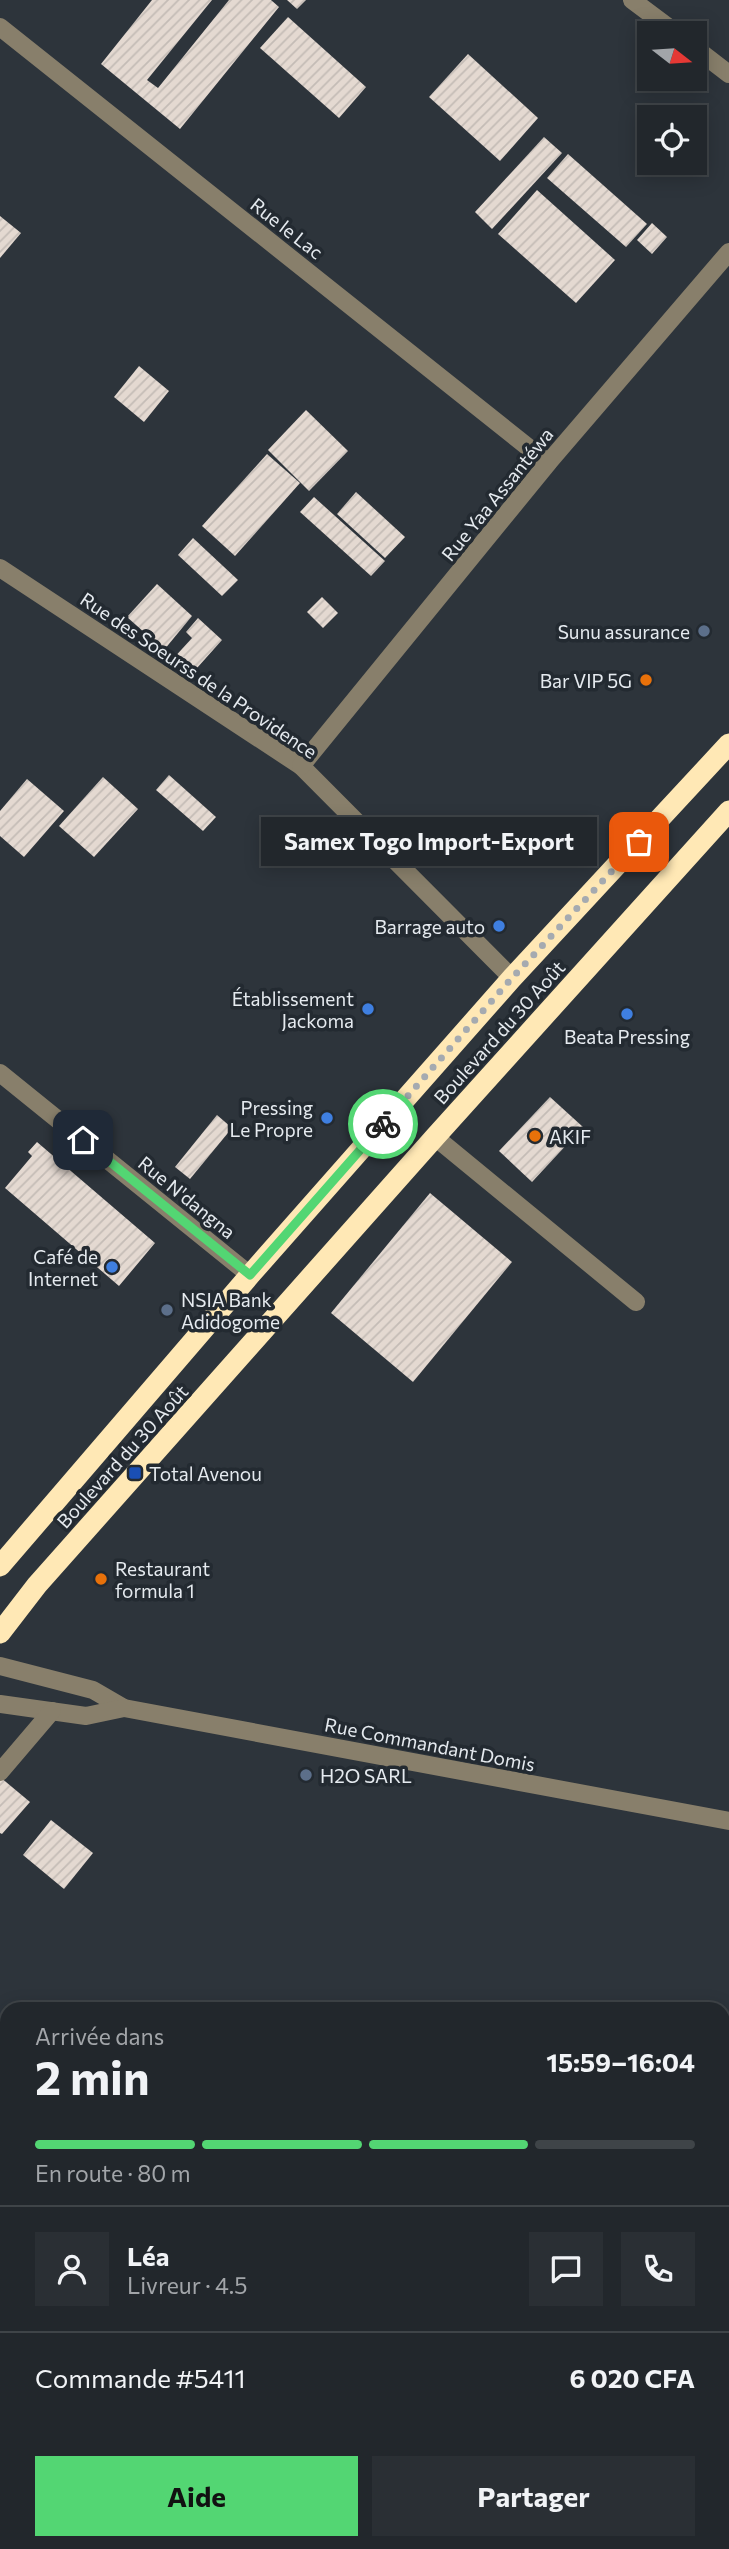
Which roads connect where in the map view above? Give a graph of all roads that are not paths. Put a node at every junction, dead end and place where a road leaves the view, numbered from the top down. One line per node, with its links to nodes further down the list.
1 (632, 0): 2 (street)
2 (660, 21)
3 (0, 27): 7 (street, Rue le Lac)
4 (707, 57): 5 (street)
5 (729, 74)
6 (729, 252): 7 (street, Rue Yaa Assantéwa)
7 (548, 463): 10 (street, Rue Yaa Assantéwa)
8 (0, 568): 10 (street, Rue des Soeurss de la Providence)
9 (729, 744): 12 (highway, Boulevard du 30 Août)
10 (301, 766): 12 (street, Rue des Soeurss de la Providence)
11 (729, 811): 14 (highway, Boulevard du 30 Août)
12 (512, 978): 15 (highway, Boulevard du 30 Août)
13 (0, 1073): 15 (street, Rue N'dangna)
14 (435, 1137): 16 (street); 18 (highway, Boulevard du 30 Août)
15 (250, 1275): 17 (highway, Boulevard du 30 Août)
16 (636, 1302)
17 (0, 1566)
18 (0, 1633)
19 (0, 1666): 21 (street, Rue Commandant Domis)
20 (0, 1704): 22 (street, Rue Commandant Domis)
21 (124, 1707): 22 (street, Rue Commandant Domis); 24 (street, Rue Commandant Domis)
22 (52, 1711): 23 (street)
23 (0, 1772)
24 (729, 1821)

